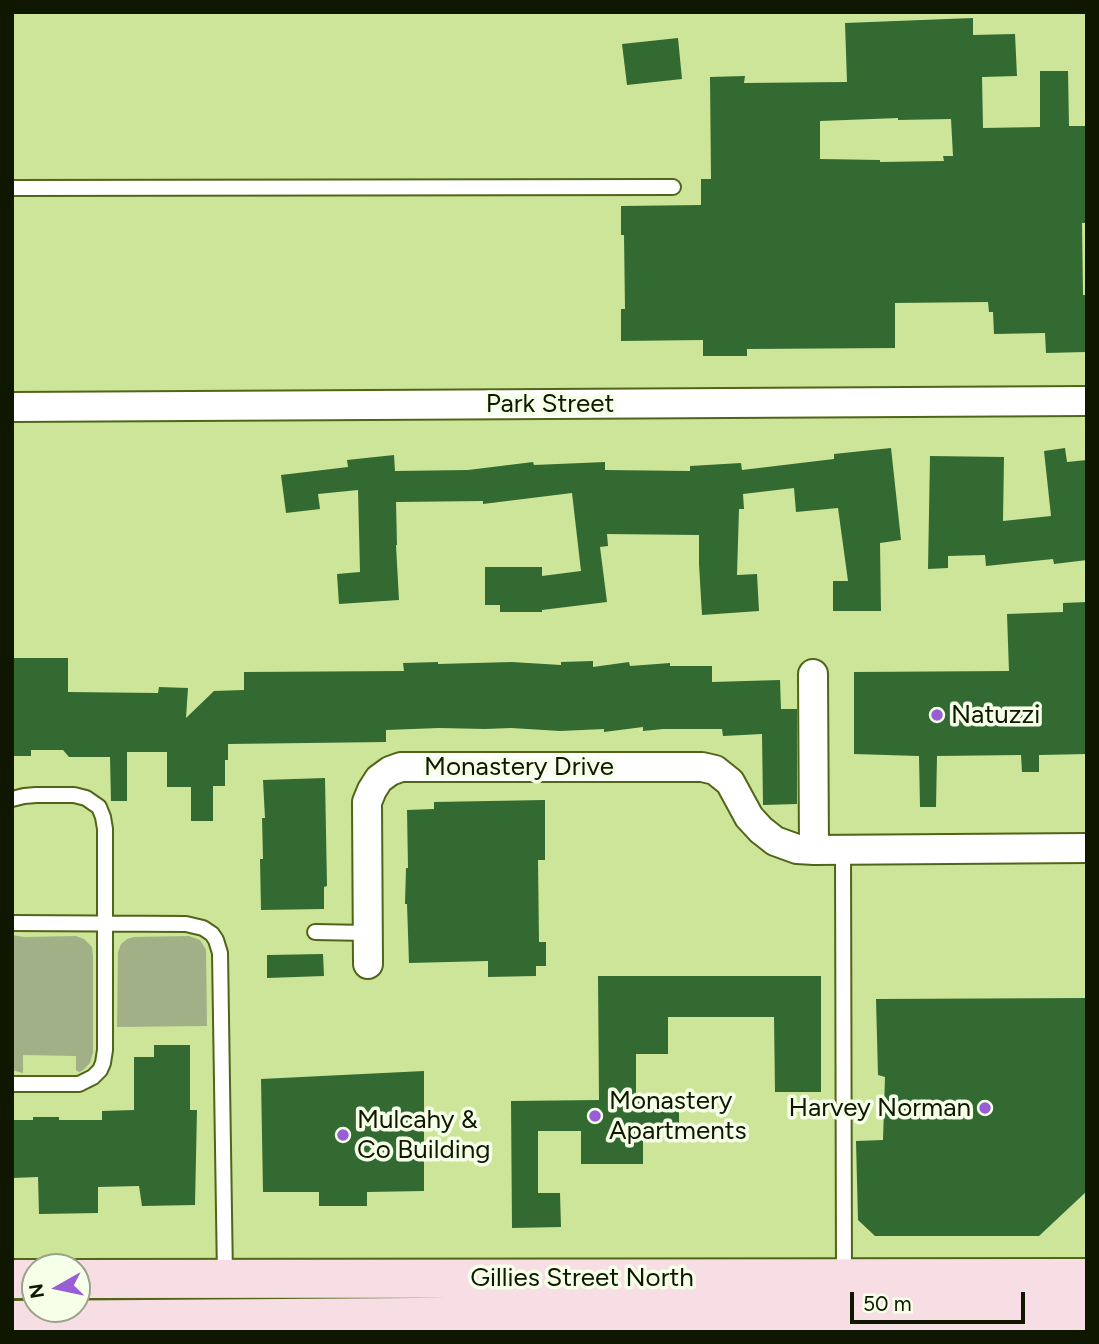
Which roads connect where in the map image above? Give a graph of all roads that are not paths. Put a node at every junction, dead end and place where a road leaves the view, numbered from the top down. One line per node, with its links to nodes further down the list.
1 (673, 187): 2 (lane)
2 (12, 188)
3 (1087, 401): 4 (street, Park Street)
4 (12, 407)
5 (813, 674): 8 (street)
6 (12, 799): 11 (lane)
7 (1087, 848): 9 (street, Monastery Drive)
8 (814, 850): 9 (street, Monastery Drive); 13 (street, Monastery Drive)
9 (843, 850): 17 (lane)
10 (12, 923): 11 (lane)
11 (105, 924): 15 (lane); 19 (lane)
12 (315, 932): 13 (lane)
13 (368, 933): 14 (street, Monastery Drive)
14 (368, 964)
15 (12, 1084)
16 (1087, 1253): 22 (main road)
17 (844, 1278): 21 (main road, Gillies Street North); 22 (main road, Gillies Street North)
18 (91, 1279): 19 (main road, Gillies Street North)
19 (225, 1279): 21 (main road, Gillies Street North)
20 (1087, 1279): 22 (main road, Gillies Street North)
21 (653, 1304): 22 (main road, Gillies Street North); 25 (main road, Gillies Street North)
22 (1021, 1308): 23 (main road, Gillies Street North)
23 (1087, 1312)
24 (14, 1324): 25 (main road, Gillies Street North)
25 (228, 1325)

